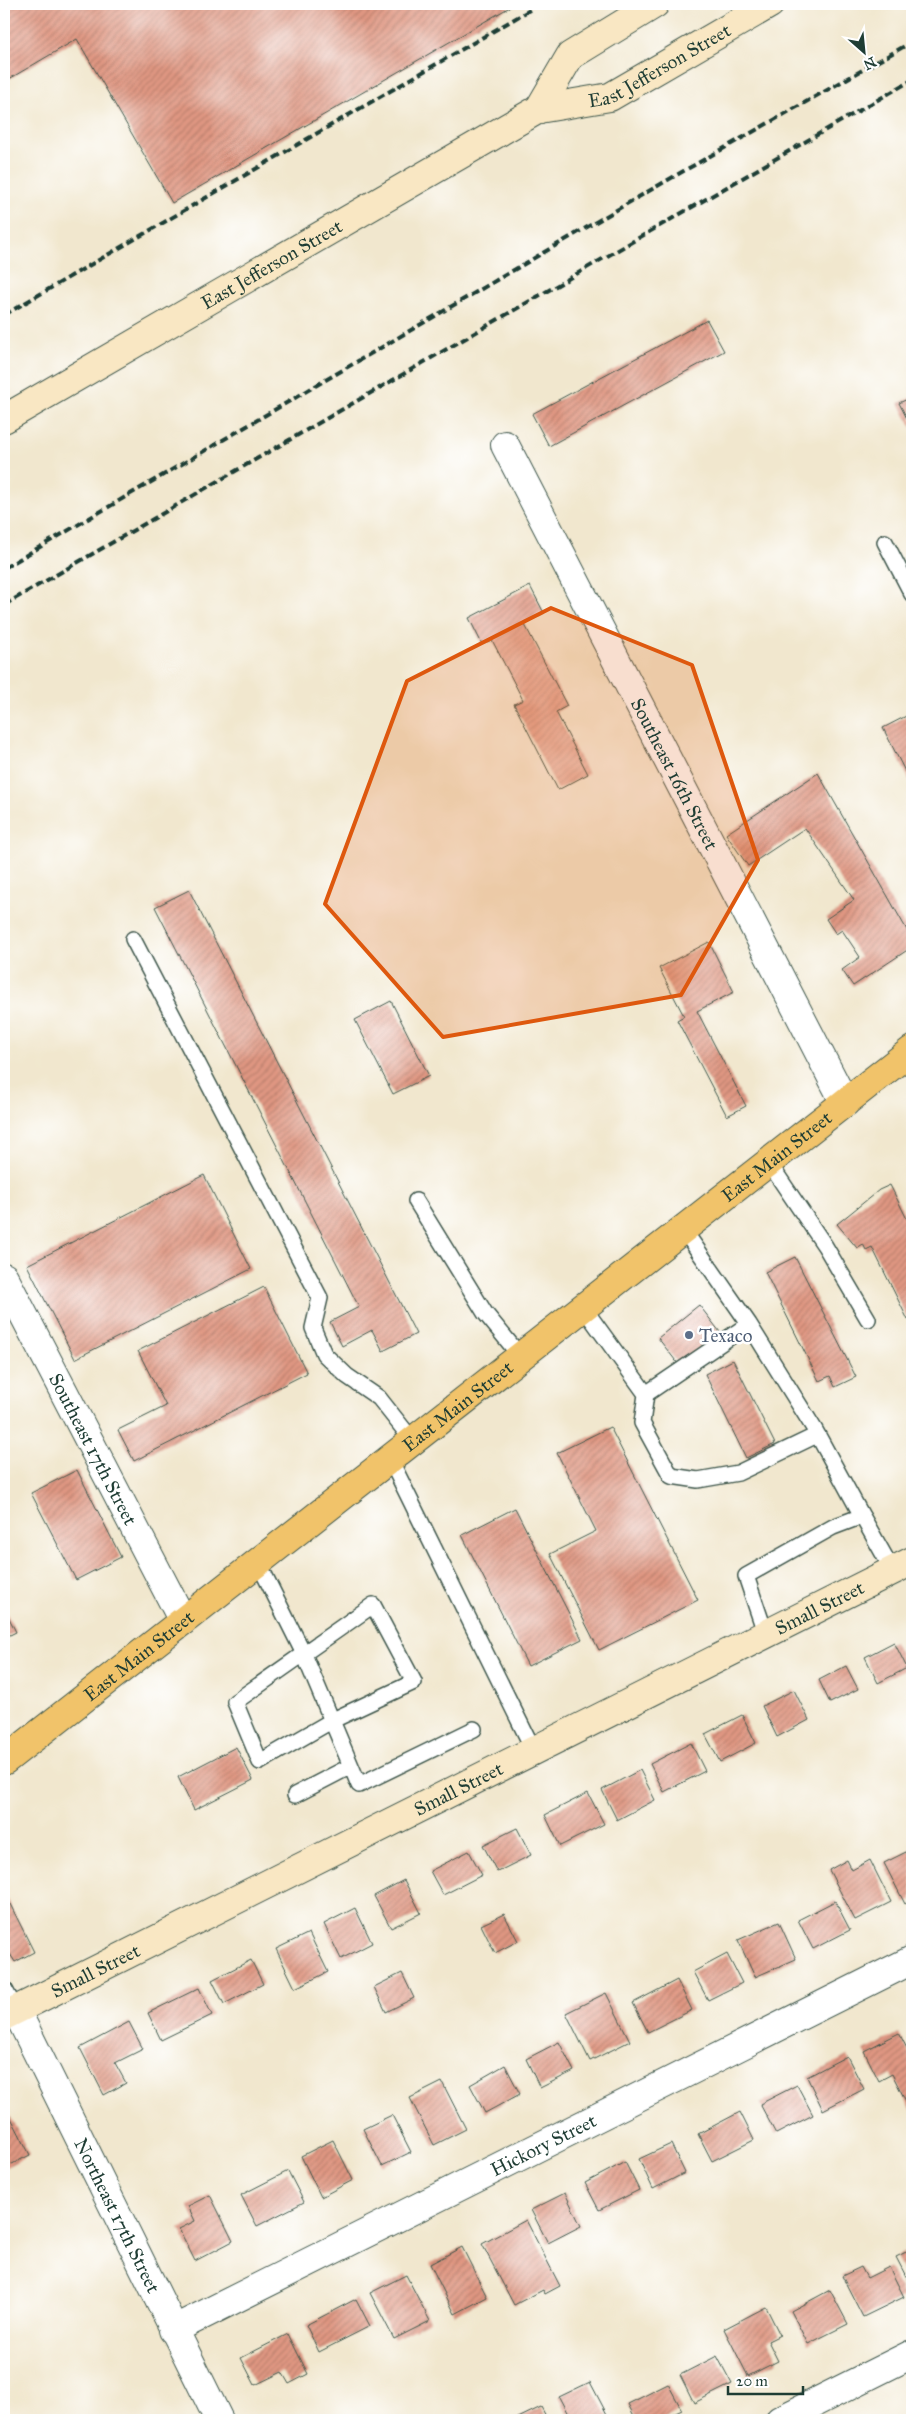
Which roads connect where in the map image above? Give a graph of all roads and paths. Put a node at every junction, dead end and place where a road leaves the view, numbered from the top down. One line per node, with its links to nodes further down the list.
1 (655, 4): 3 (main road, East Jefferson Street)
2 (770, 4): 3 (main road, East Jefferson Street)
3 (539, 109): 4 (main road, East Jefferson Street)
4 (4, 419)
5 (504, 445): 10 (street, Southeast 16th Street)
6 (886, 542): 7 (lane)
7 (912, 594)
8 (133, 939): 21 (lane)
9 (912, 1050): 10 (main road, East Main Street)
10 (845, 1103): 11 (main road, East Main Street)
11 (769, 1163): 13 (main road, East Main Street); 16 (lane)
12 (416, 1201): 18 (lane)
13 (683, 1229): 15 (main road, East Main Street); 17 (lane)
14 (4, 1277): 26 (street, Southeast 17th Street)
15 (583, 1307): 18 (main road, East Main Street); 19 (lane)
16 (868, 1319)
17 (749, 1324): 19 (lane); 20 (lane)
18 (520, 1357): 21 (main road, East Main Street)
19 (646, 1394): 20 (lane)
20 (817, 1434): 23 (lane)
21 (412, 1441): 22 (main road, East Main Street)
22 (390, 1459): 24 (main road, East Main Street); 31 (lane)
23 (862, 1516): 25 (lane); 27 (lane)
24 (258, 1562): 26 (main road, East Main Street); 28 (lane)
25 (903, 1566): 27 (main road, Small Street)
26 (183, 1621): 32 (main road, East Main Street)
27 (766, 1635): 31 (main road, Small Street)
28 (303, 1652): 29 (lane); 29 (lane); 29 (lane)
29 (334, 1720): 33 (lane)
30 (474, 1729): 33 (lane)
31 (534, 1751): 36 (main road, Small Street)
32 (4, 1761)
33 (351, 1766): 34 (lane)
34 (295, 1795)
35 (912, 1960): 37 (street, Hickory Street)
36 (8, 2005): 37 (street, Northeast 17th Street)
37 (173, 2330): 39 (street, Northeast 17th Street)
38 (912, 2354): 40 (street)
39 (219, 2420)
40 (780, 2420)

